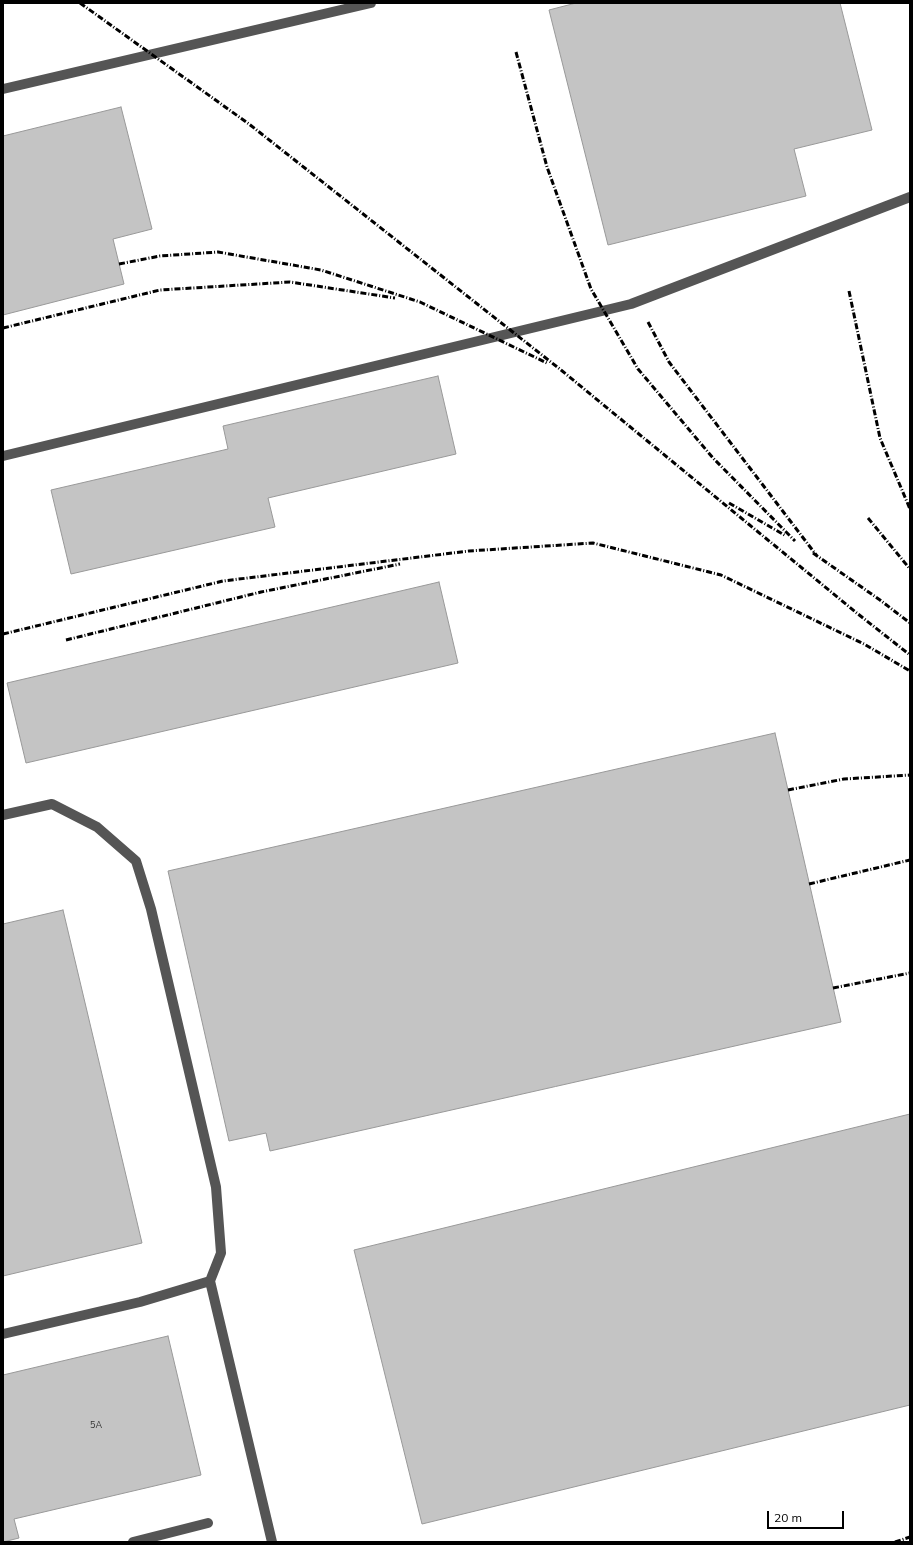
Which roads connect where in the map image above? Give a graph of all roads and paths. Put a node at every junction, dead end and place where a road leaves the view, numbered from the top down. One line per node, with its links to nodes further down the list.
1 (371, 3): 2 (lane)
2 (3, 89)
3 (910, 197): 4 (lane)
4 (3, 456)
5 (3, 815): 6 (lane)
6 (210, 1281): 7 (lane); 10 (lane)
7 (3, 1334)
8 (208, 1523): 9 (lane)
9 (133, 1542)
10 (272, 1542)

